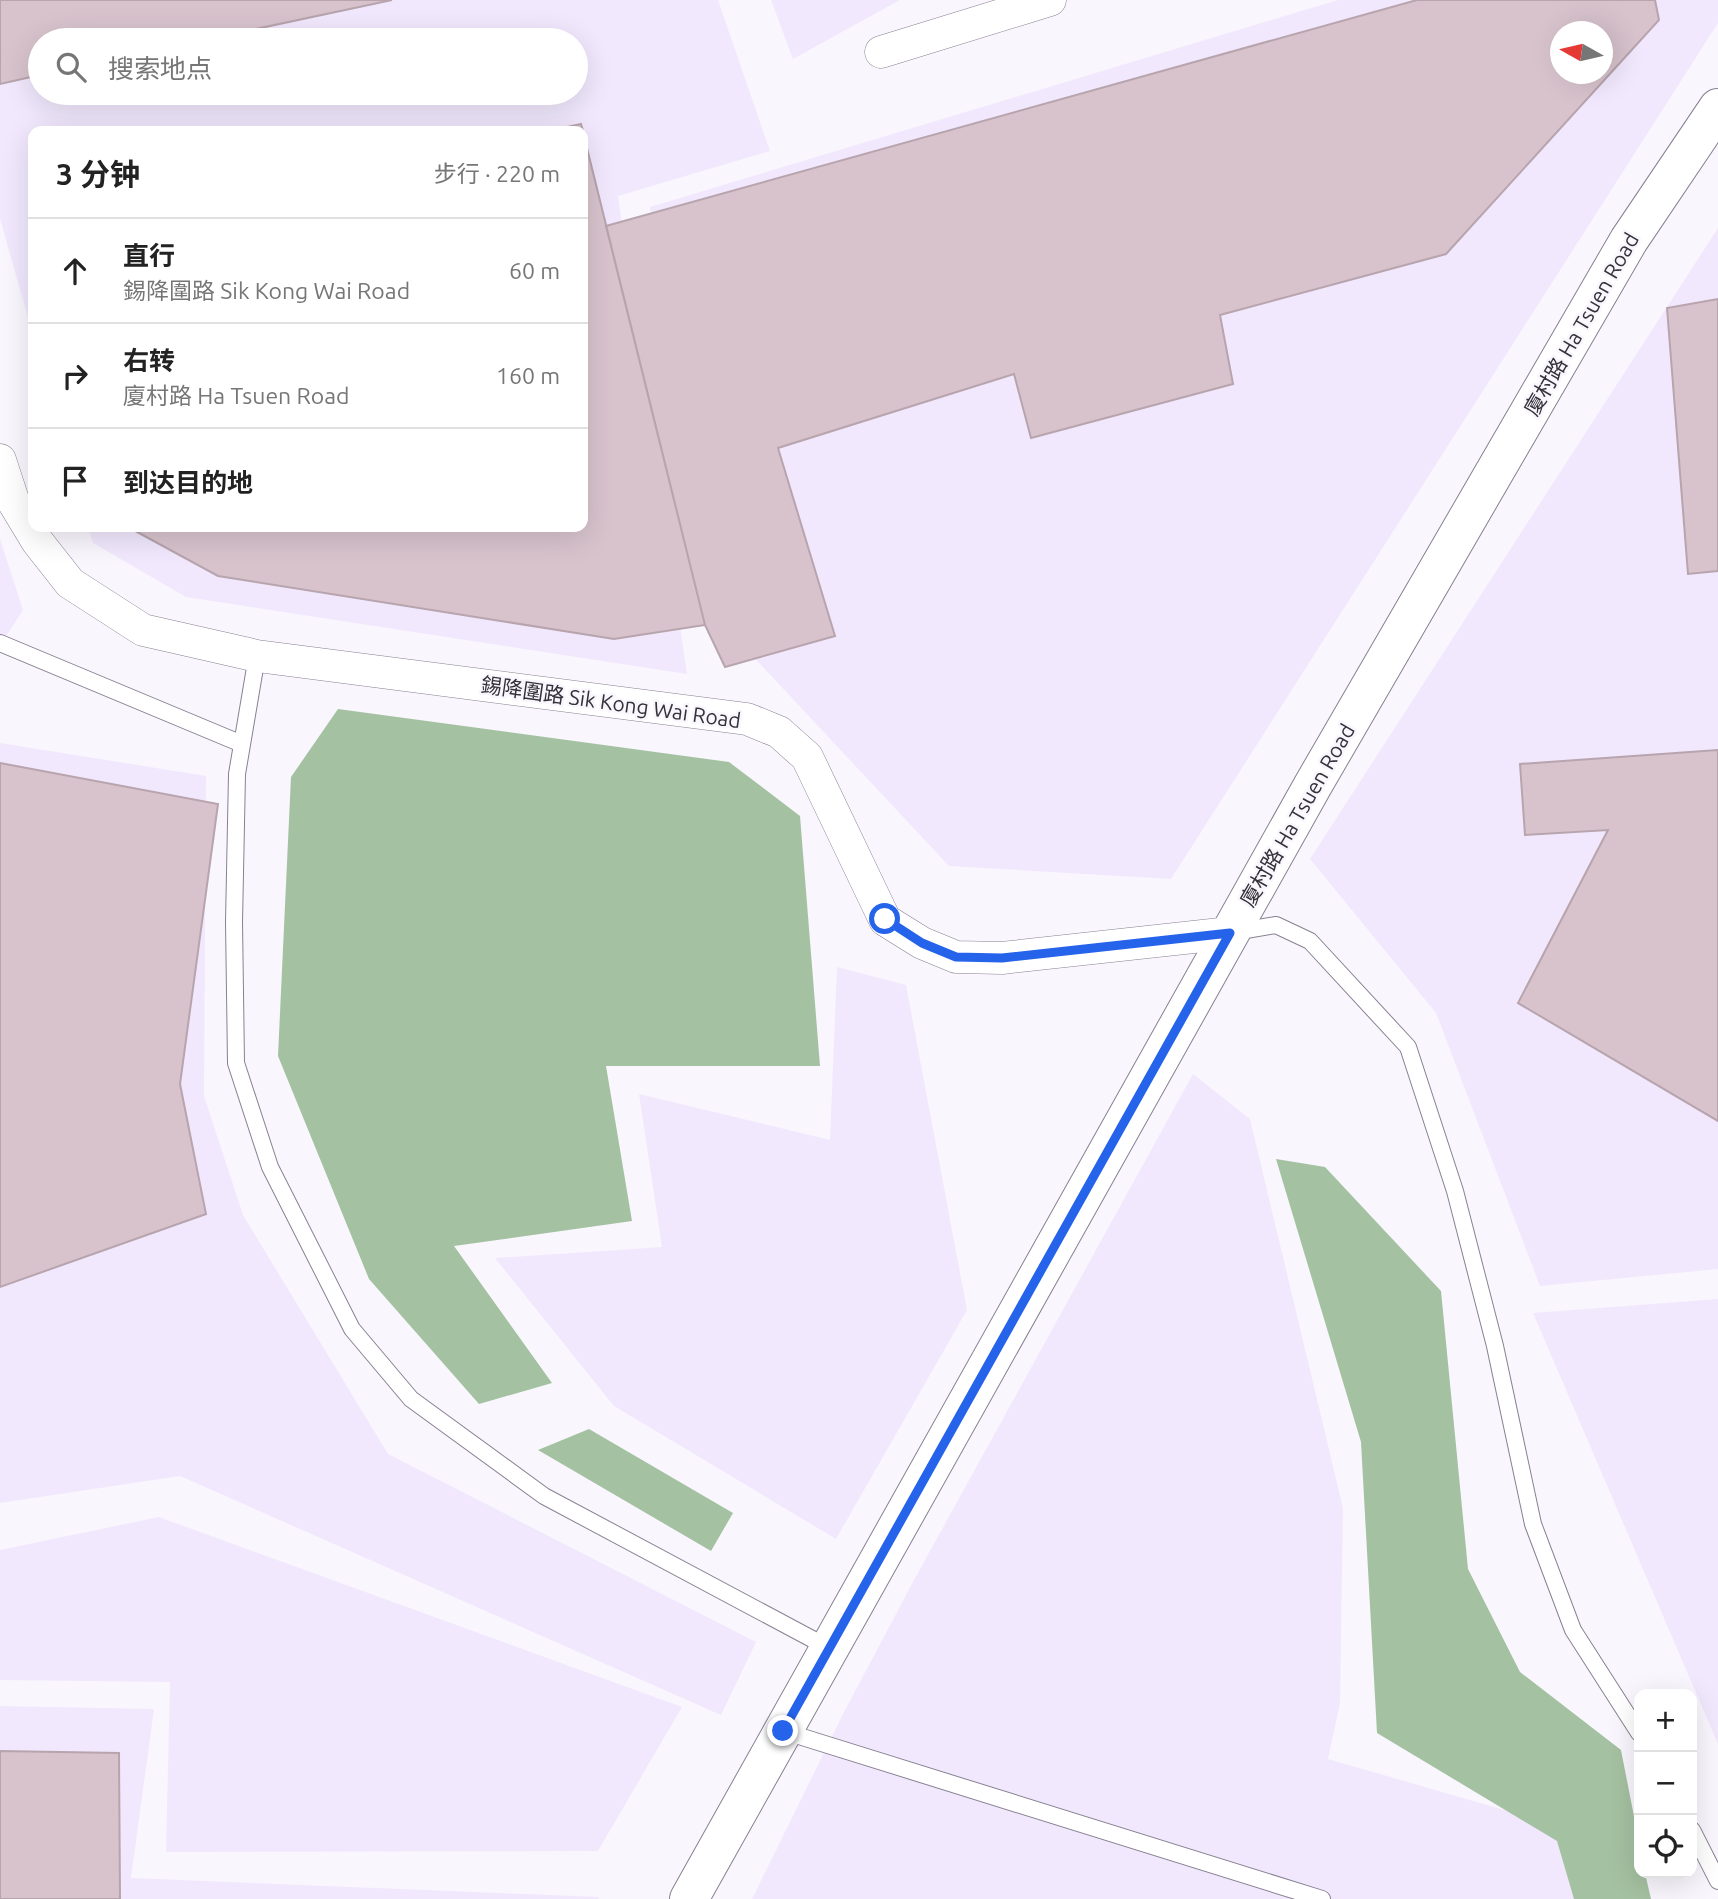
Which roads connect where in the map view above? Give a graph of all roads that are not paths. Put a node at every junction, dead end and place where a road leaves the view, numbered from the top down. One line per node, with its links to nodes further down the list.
1 (1050, 0): 2 (street)
2 (881, 52)
3 (1718, 108): 10 (street, 廈村路 Ha Tsuen Road)
4 (0, 460): 5 (street, 錫降圍路 Sik Kong Wai Road)
5 (28, 526)
6 (32, 532): 8 (street, 錫降圍路 Sik Kong Wai Road)
7 (0, 643): 9 (lane)
8 (257, 656): 9 (lane); 10 (street, 錫降圍路 Sik Kong Wai Road)
9 (242, 744): 11 (lane)
10 (1230, 933): 11 (street, 廈村路 Ha Tsuen Road); 12 (lane)
11 (829, 1648): 13 (street, 廈村路 Ha Tsuen Road)
12 (1634, 1725)
13 (783, 1731): 16 (street, 廈村路 Ha Tsuen Road); 17 (lane)
14 (1697, 1840): 15 (lane)
15 (1718, 1881)
16 (689, 1899)
17 (1322, 1899)

